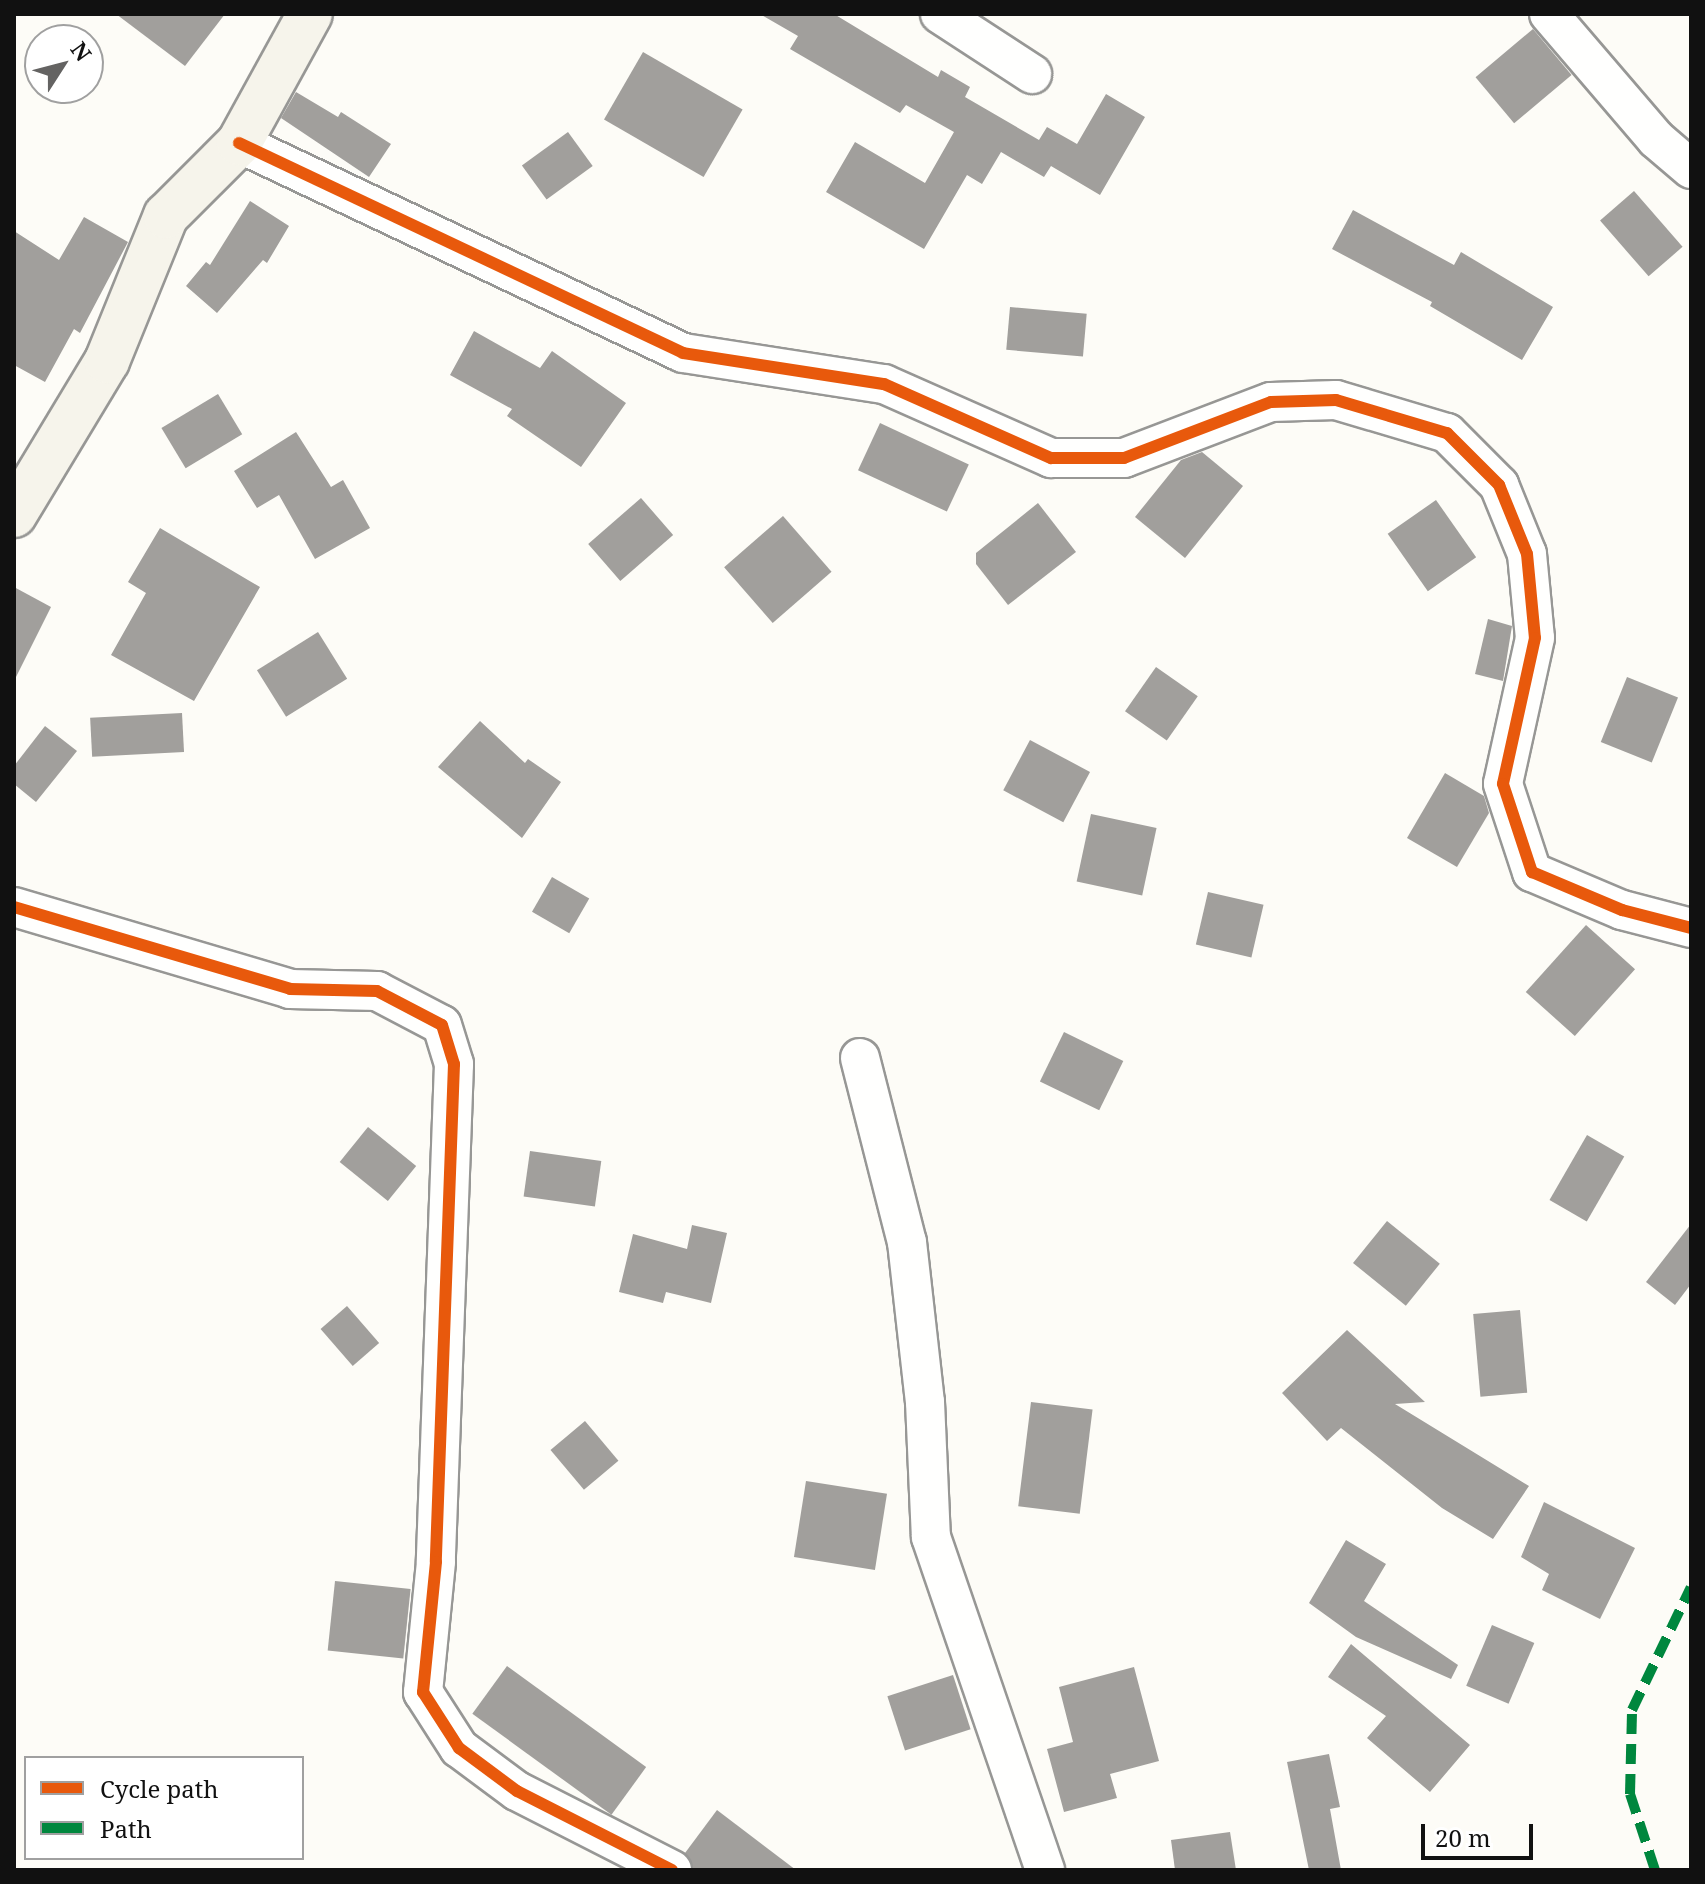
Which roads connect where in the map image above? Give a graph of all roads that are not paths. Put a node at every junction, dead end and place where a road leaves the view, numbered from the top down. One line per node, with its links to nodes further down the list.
1 (310, 14): 5 (street)
2 (940, 14): 4 (street)
3 (1549, 14): 6 (street)
4 (1032, 74)
5 (239, 143): 7 (street); 9 (street)
6 (1691, 169)
7 (14, 515)
8 (14, 907): 11 (street)
9 (1691, 928)
10 (860, 1058): 12 (street)
11 (672, 1870)
12 (1045, 1870)

